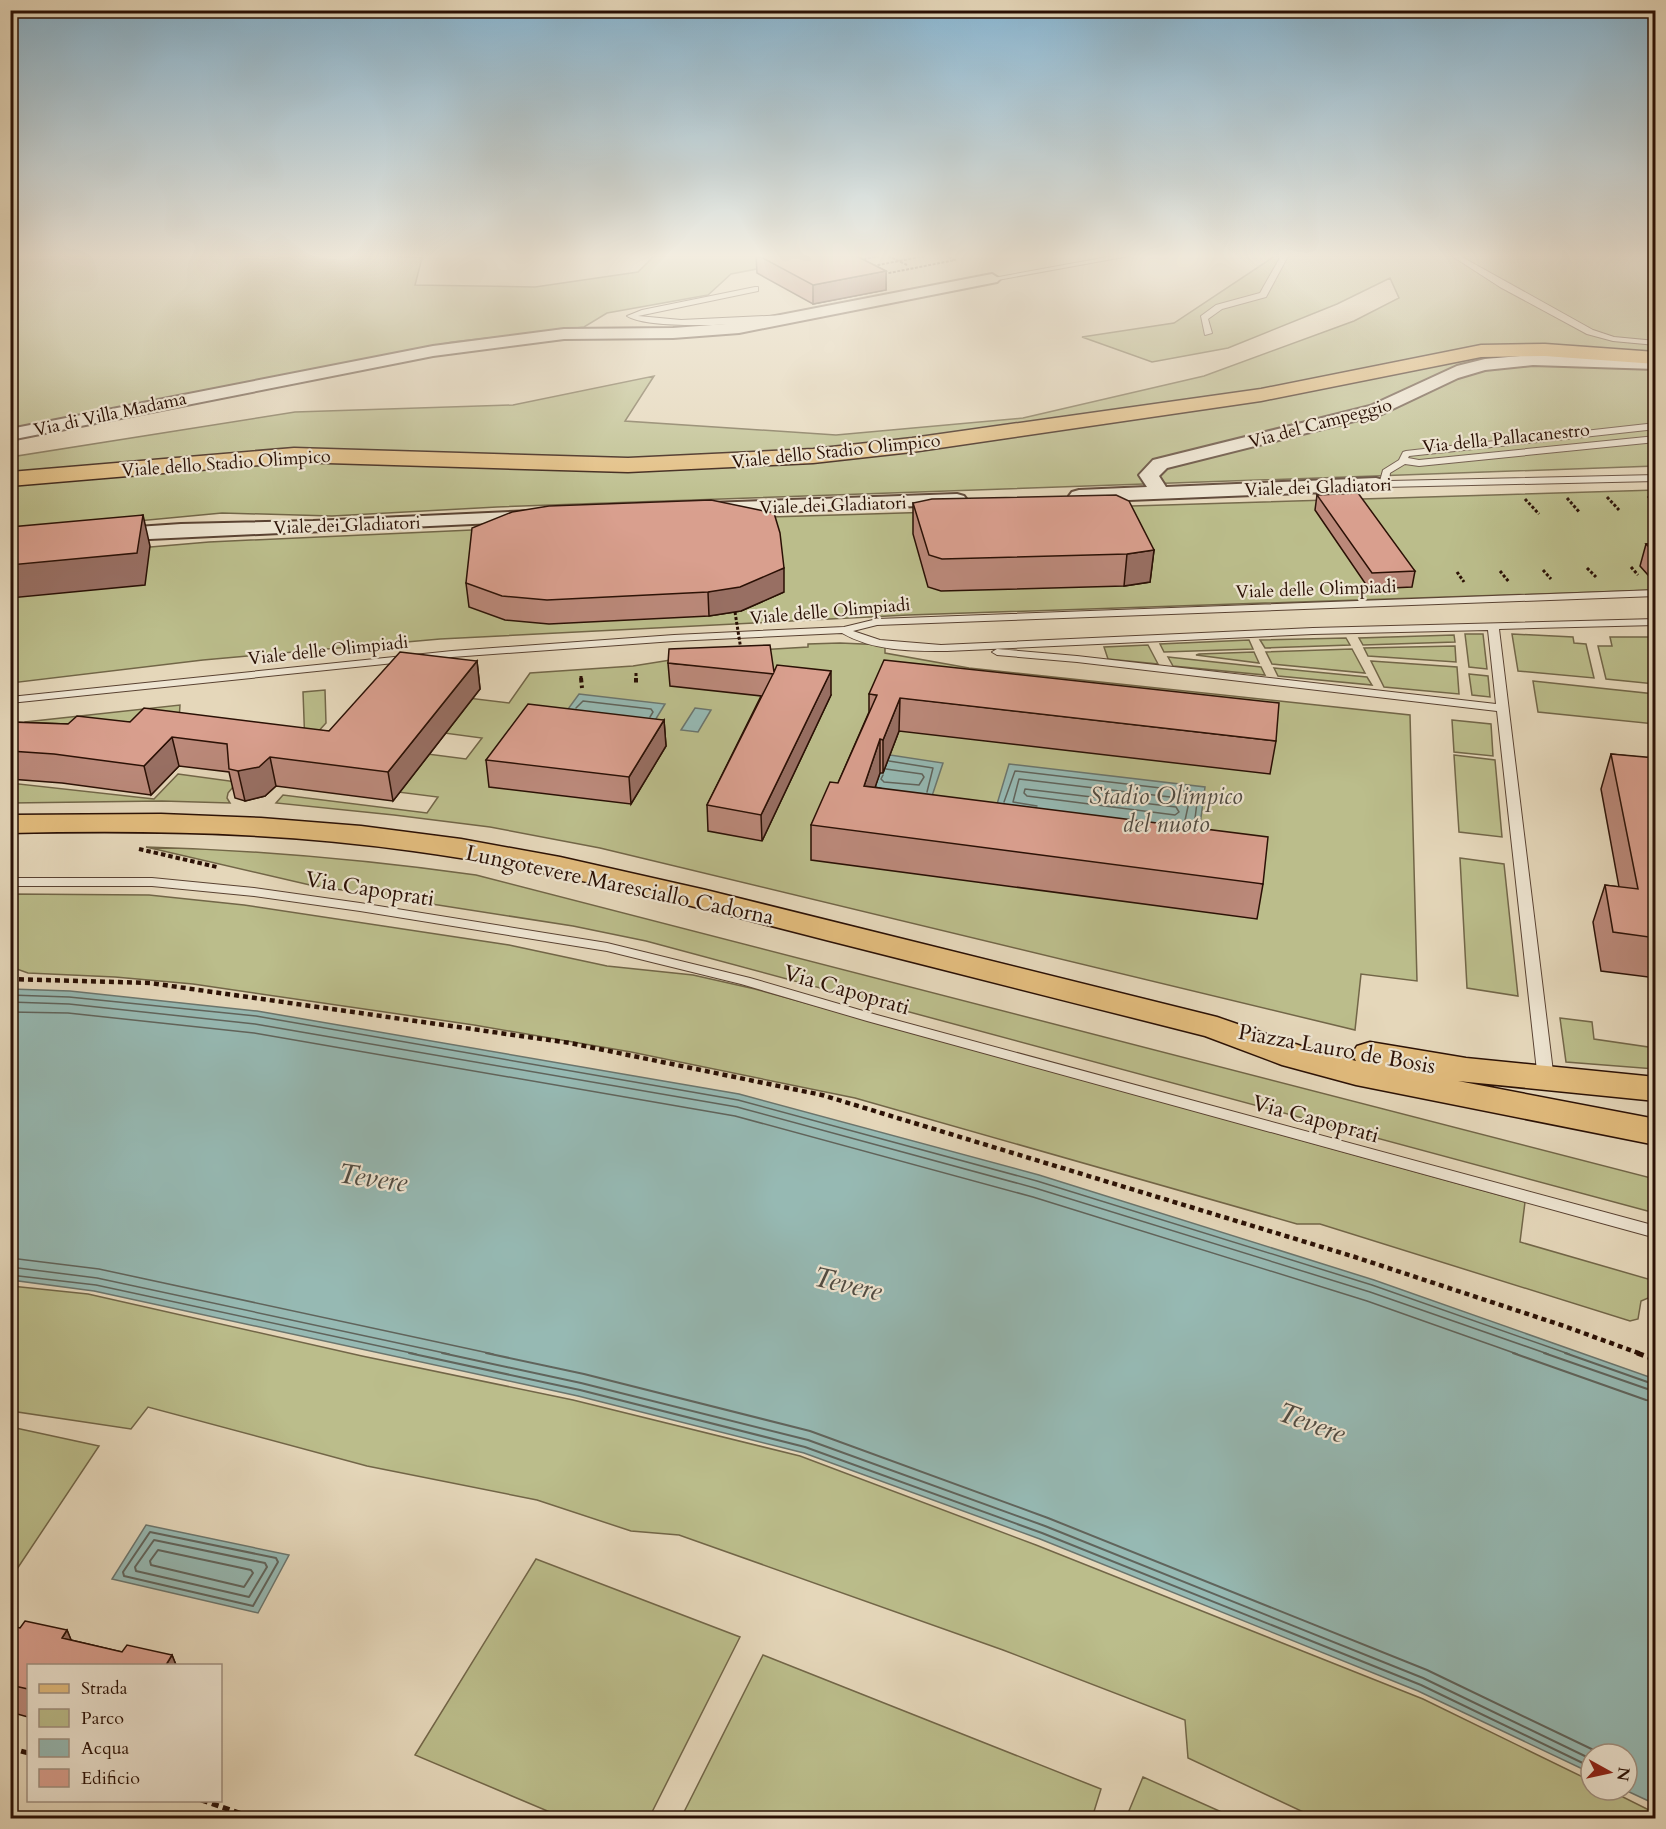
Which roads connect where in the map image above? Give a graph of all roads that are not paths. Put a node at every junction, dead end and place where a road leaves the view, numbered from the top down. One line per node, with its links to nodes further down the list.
1 (507, 341): 7 (street, Via di Villa Madama)
2 (1633, 341): 3 (lane)
3 (1656, 344)
4 (1656, 358): 13 (main road, Viale dello Stadio Olimpico)
5 (1656, 364): 15 (street, Via del Campeggio)
6 (1656, 426): 8 (lane, Via della Pallacanestro)
7 (10, 435)
8 (1571, 436): 10 (lane); 11 (lane, Via della Pallacanestro)
9 (1656, 439): 10 (lane, Via della Pallacanestro)
10 (1578, 447): 11 (lane, Via della Pallacanestro)
11 (1404, 461): 14 (lane)
12 (1656, 478): 14 (lane, Viale dei Gladiatori)
13 (10, 479)
14 (1380, 484): 15 (street, Viale dei Gladiatori)
15 (1161, 493): 16 (street, Viale dei Gladiatori)
16 (1057, 497)
17 (974, 500): 18 (street, Viale dei Gladiatori)
18 (692, 510)
19 (549, 516): 20 (street, Viale dei Gladiatori)
20 (92, 537)
21 (1656, 593): 24 (lane, Viale delle Olimpiadi)
22 (1656, 622): 23 (lane)
23 (1493, 625): 25 (lane); 27 (lane)
24 (844, 630): 25 (lane); 26 (lane, Viale delle Olimpiadi)
25 (938, 648): 27 (lane)
26 (10, 700)
27 (1502, 708): 31 (lane)
28 (10, 824): 30 (main road, Lungotevere Maresciallo Cadorna)
29 (10, 882): 34 (lane, Via Capoprati)
30 (1217, 1028): 31 (main road, Piazza Lauro de Bosis); 33 (main road, Piazza Lauro de Bosis)
31 (1546, 1080): 32 (main road, Piazza Lauro de Bosis)
32 (1656, 1089)
33 (1656, 1132)
34 (1656, 1232)

